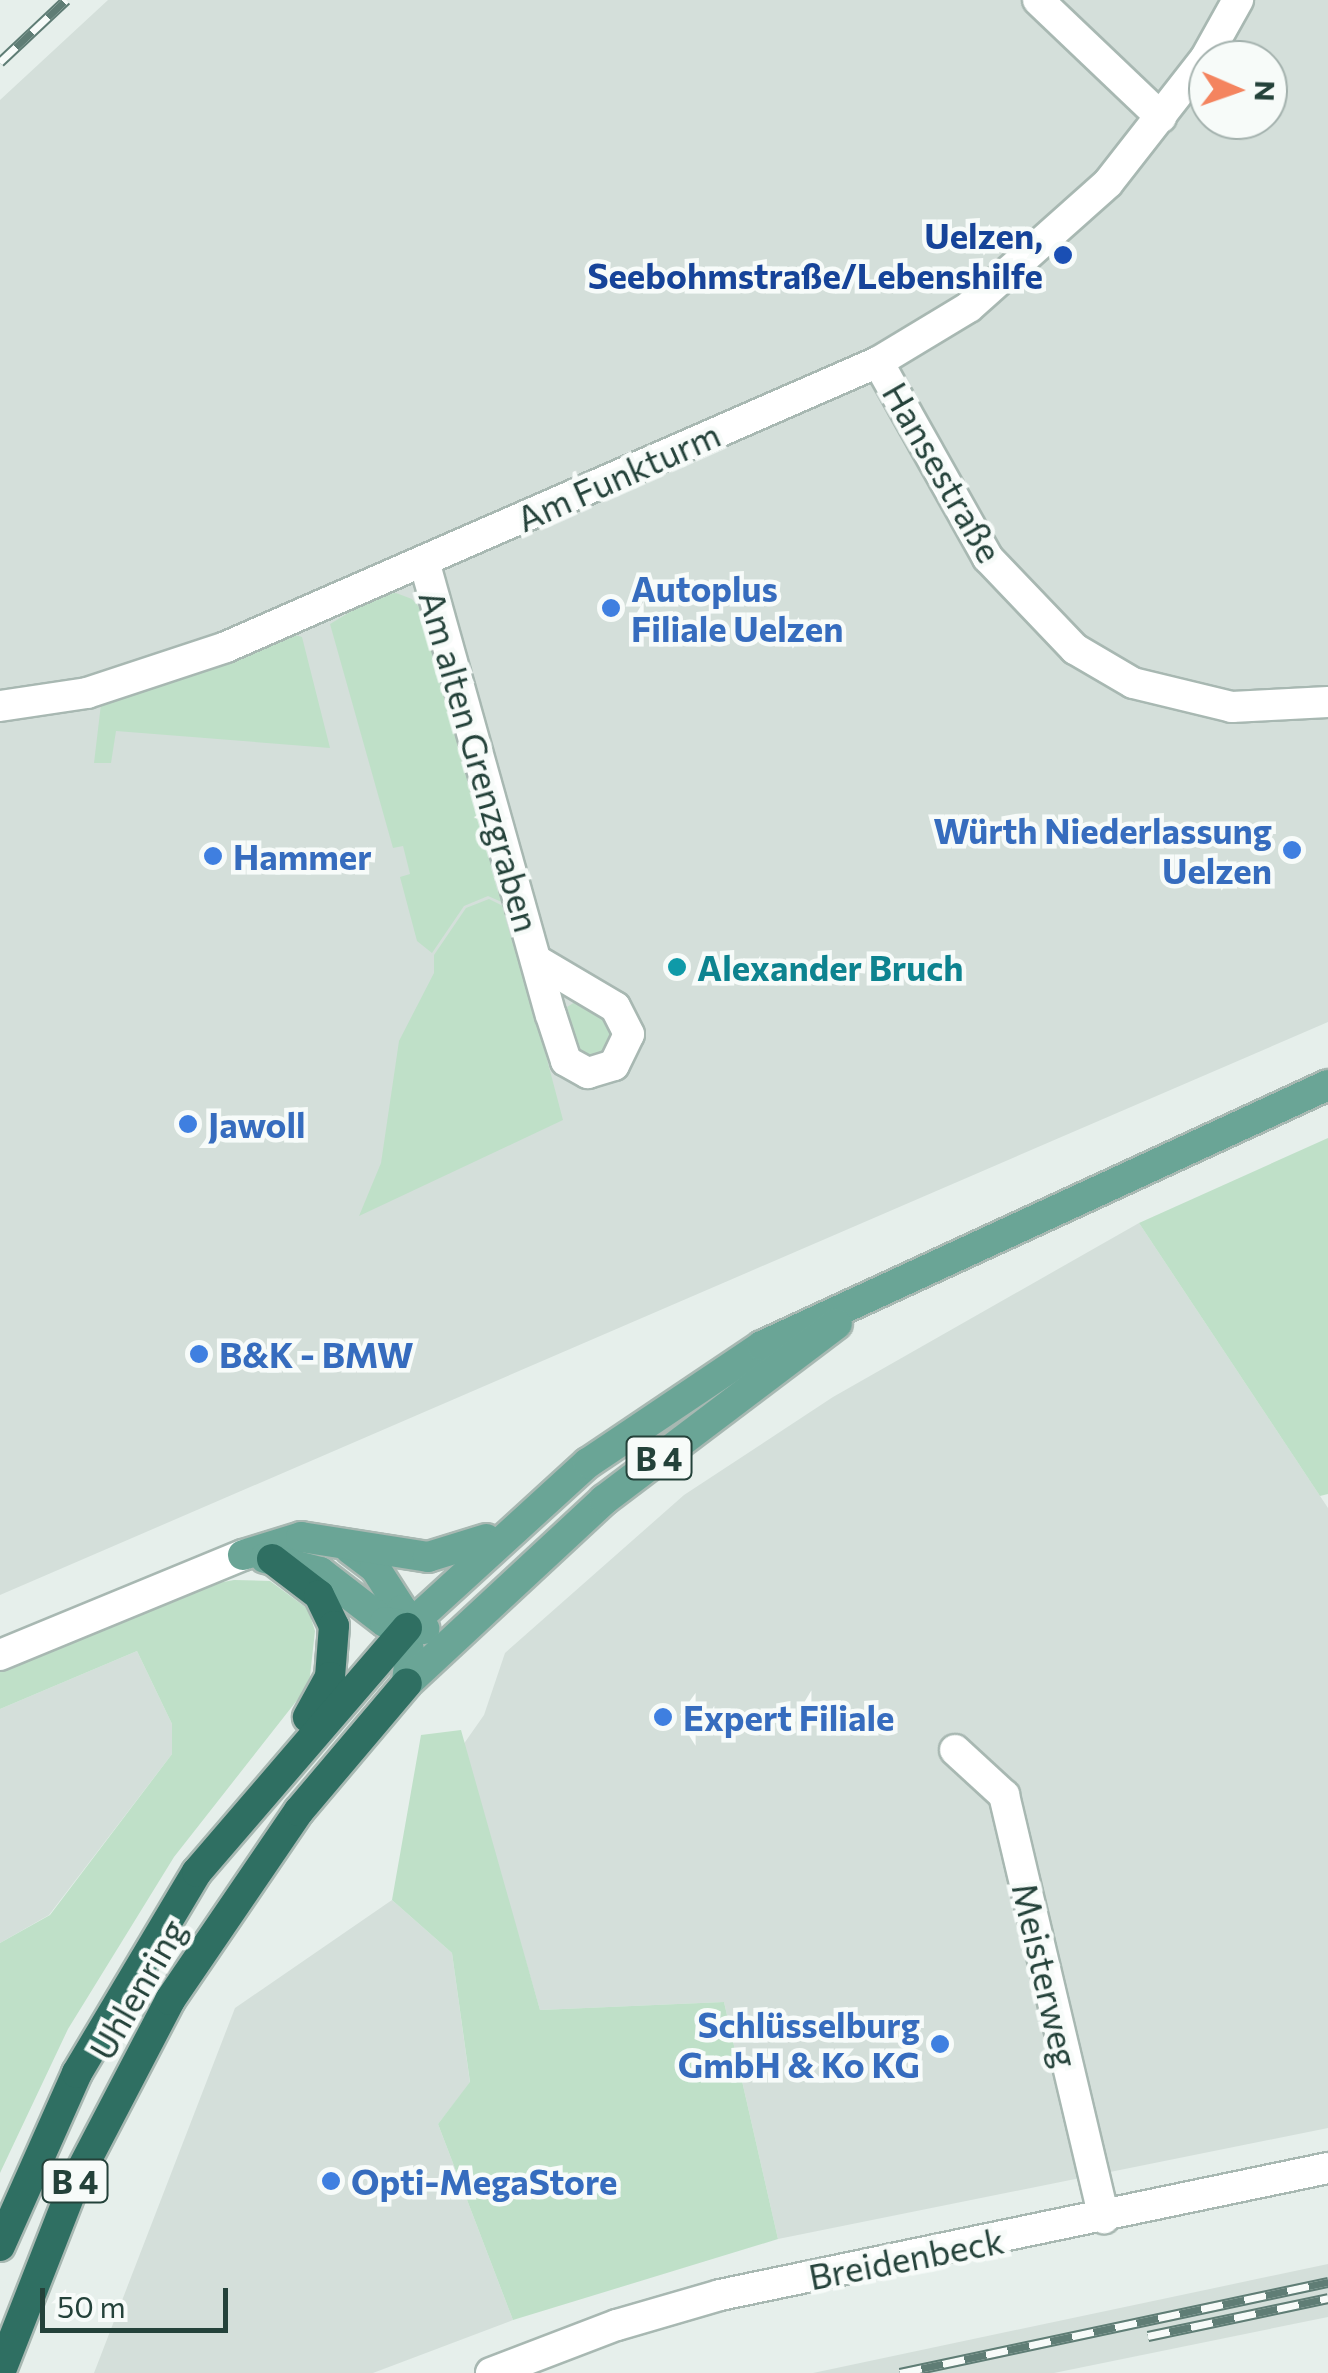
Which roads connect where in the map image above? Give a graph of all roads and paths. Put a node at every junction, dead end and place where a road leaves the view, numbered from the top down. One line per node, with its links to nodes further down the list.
1 (1038, 0): 3 (street)
2 (1238, 0): 3 (street, Am Funkturm)
3 (1161, 117): 4 (street, Am Funkturm)
4 (878, 362): 5 (street, Am Funkturm); 6 (street, Hansestraße)
5 (424, 561): 7 (street, Am Funkturm); 8 (street, Am alten Grenzgraben)
6 (1328, 702)
7 (0, 706)
8 (536, 960)
9 (1328, 1084): 10 (main road, B 4)
10 (858, 1305): 11 (main road, B 4); 14 (main road, B 4)
11 (513, 1525): 12 (main road); 15 (main road, B 4)
12 (348, 1547): 13 (main road); 15 (main road)
13 (257, 1557): 15 (main road); 16 (street); 19 (highway)
14 (468, 1621): 15 (main road); 17 (main road, B 4)
15 (407, 1628): 17 (main road); 19 (highway, Uhlenring / B 4)
16 (0, 1656)
17 (406, 1683): 23 (highway, Uhlenring / B 4)
18 (955, 1750): 21 (street, Meisterweg)
19 (198, 1872): 22 (highway, Uhlenring / B 4)
20 (1328, 2168): 21 (street, Breidenbeck)
21 (1104, 2218): 24 (street, Breidenbeck)
22 (0, 2246)
23 (0, 2372)
24 (491, 2373)

